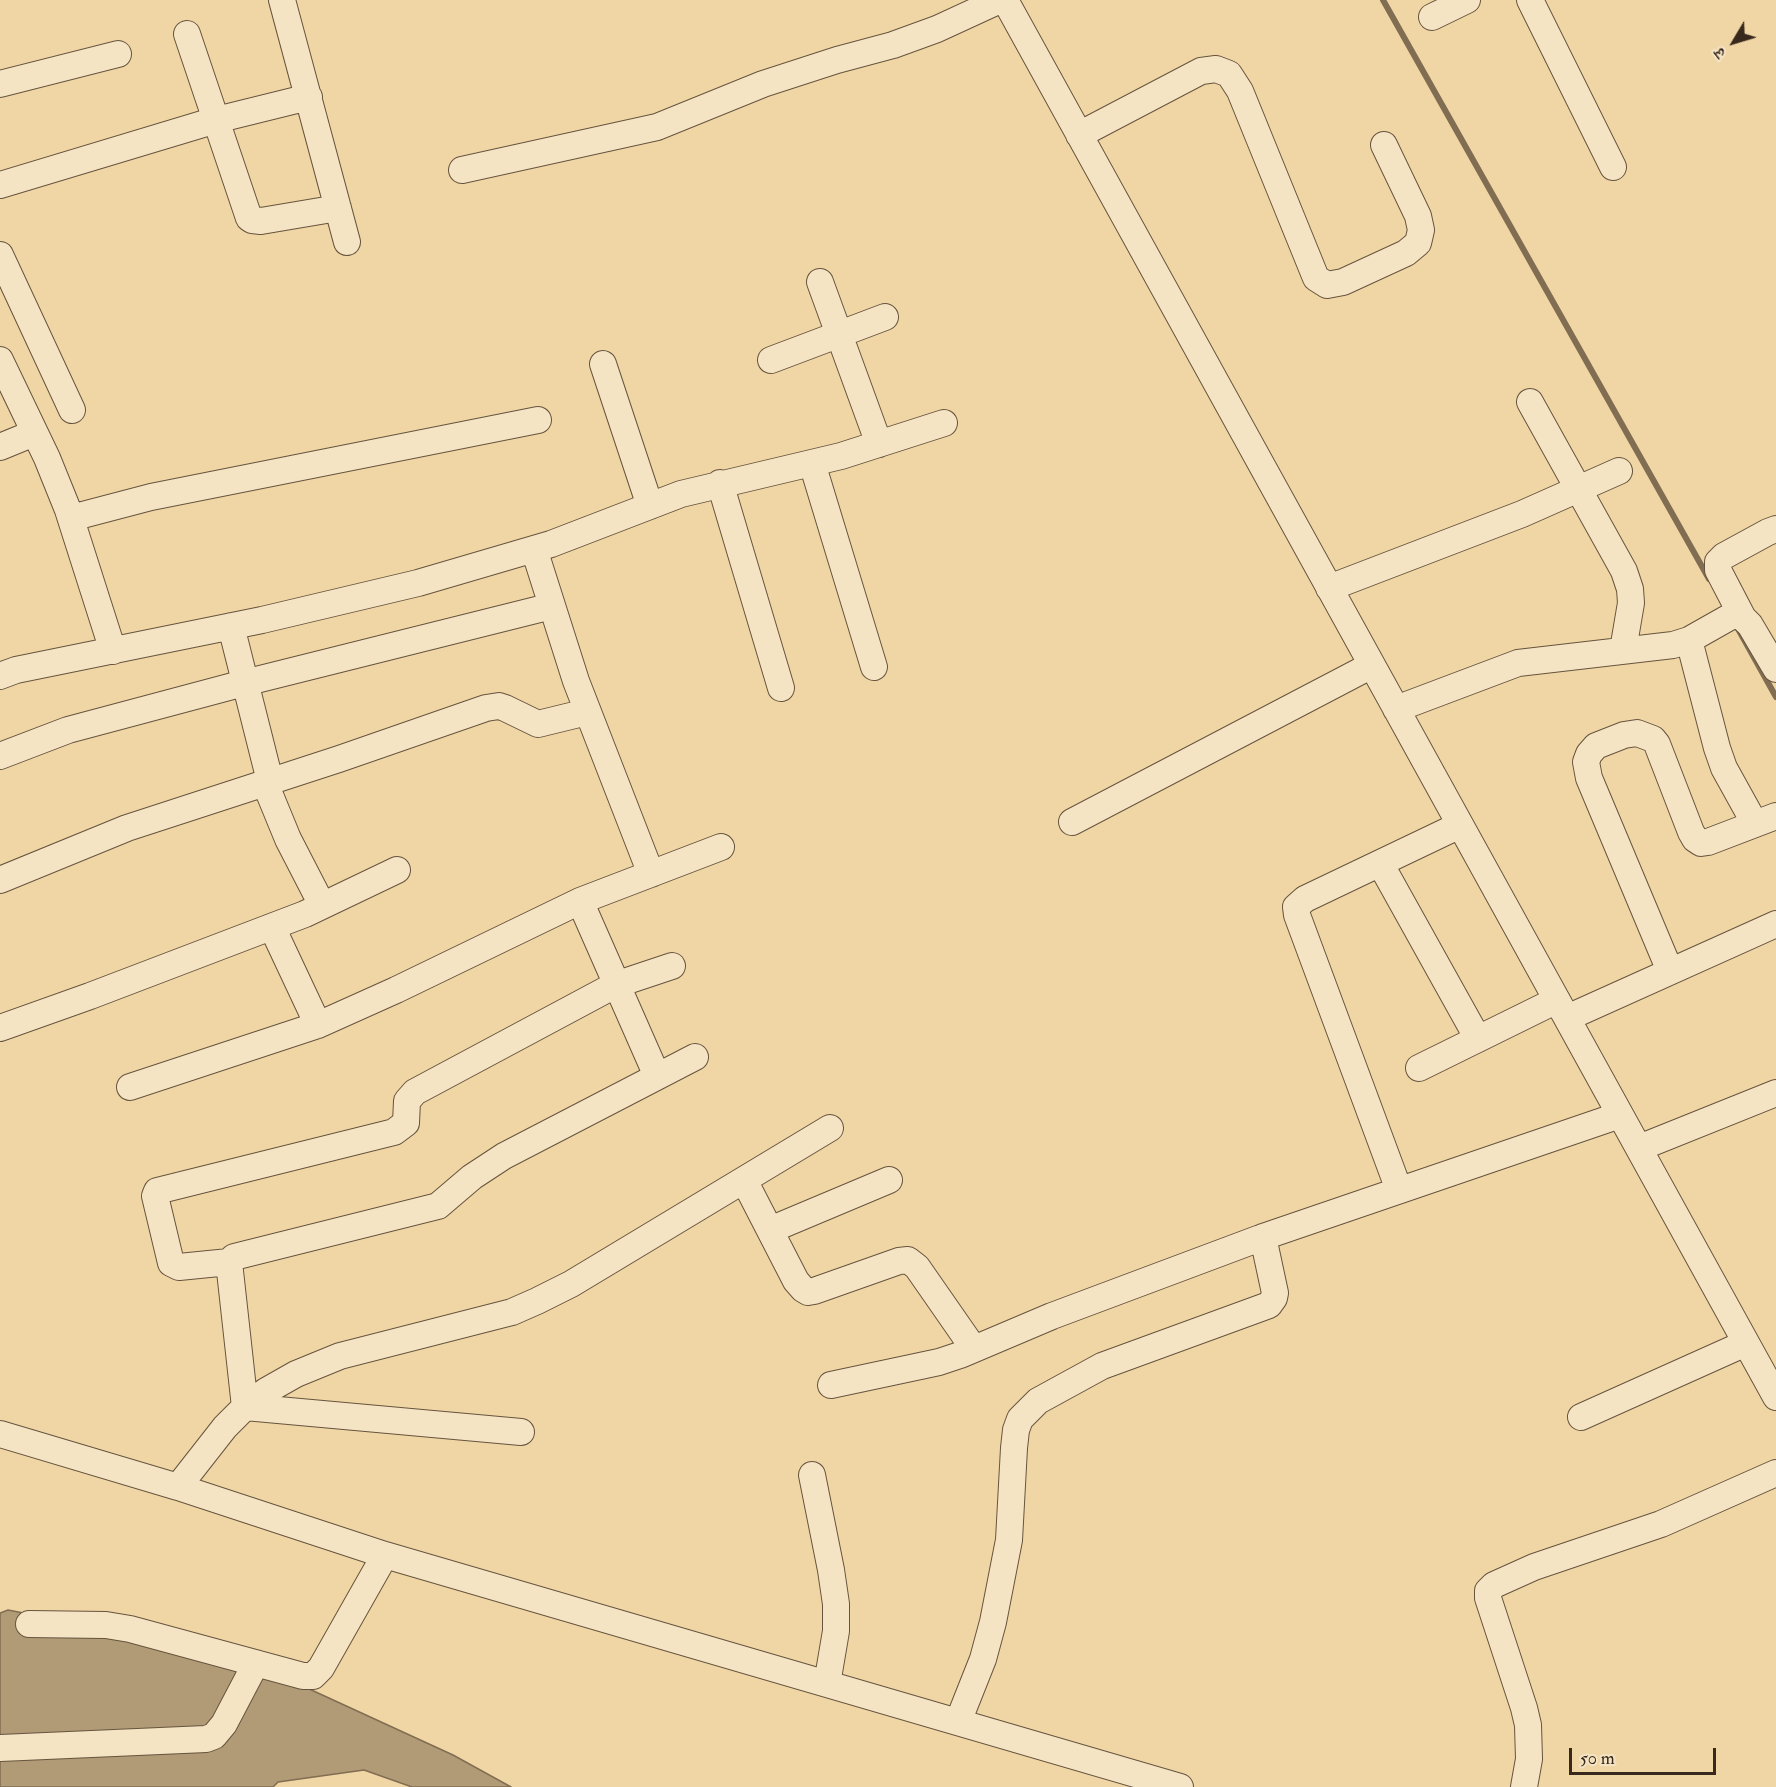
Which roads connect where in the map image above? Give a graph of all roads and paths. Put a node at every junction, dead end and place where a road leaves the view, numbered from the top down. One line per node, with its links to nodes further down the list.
1 (282, 0): 10 (street)
2 (1000, 0): 15 (street)
3 (1005, 0): 12 (street)
4 (1467, 0): 6 (street)
5 (1530, 0): 14 (street)
6 (1432, 17)
7 (187, 34): 11 (street)
8 (118, 54): 9 (street)
9 (0, 84)
10 (309, 97): 11 (street); 17 (street)
11 (216, 120): 16 (street); 17 (street)
12 (1079, 135): 13 (street); 41 (street)
13 (1384, 145)
14 (1613, 167)
15 (462, 170)
16 (0, 185)
17 (338, 208): 18 (street)
18 (347, 242)
19 (0, 255): 27 (street)
20 (820, 282): 22 (street)
21 (885, 317): 22 (street)
22 (839, 335): 24 (street); 31 (street)
23 (0, 360): 30 (street)
24 (771, 360)
25 (603, 364): 37 (street)
26 (1530, 402): 36 (street)
27 (72, 410)
28 (538, 420): 38 (street)
29 (944, 423): 31 (street)
30 (34, 433): 32 (street); 38 (street)
31 (879, 444): 33 (street)
32 (0, 447)
33 (812, 463): 35 (street); 50 (street)
34 (1619, 471): 36 (street)
35 (720, 483): 37 (street); 53 (street)
36 (1579, 489): 41 (street); 46 (street)
37 (650, 506): 40 (street)
38 (71, 518): 47 (street)
39 (1776, 530): 43 (street)
40 (534, 549): 42 (street); 44 (street)
41 (1329, 588): 49 (street)
42 (552, 606): 52 (street); 55 (street)
43 (1734, 618): 45 (street); 48 (street)
44 (231, 626): 47 (street); 52 (street)
45 (1689, 640): 46 (street); 58 (street)
46 (1623, 650): 54 (street)
47 (113, 651): 51 (street)
48 (1774, 660)
49 (1371, 664): 54 (street); 59 (street)
50 (874, 667)
51 (0, 676)
52 (244, 683): 56 (street); 57 (street)
53 (782, 688)
54 (1396, 709): 60 (street)
55 (588, 712): 57 (street); 64 (street)
56 (0, 756)
57 (268, 782): 65 (street); 67 (street)
58 (1765, 820): 71 (street)
59 (1072, 822)
60 (1460, 825): 62 (street); 73 (street)
61 (721, 848): 64 (street)
62 (1380, 863): 76 (street); 87 (street)
63 (397, 870): 67 (street)
64 (651, 874): 66 (street)
65 (0, 880)
66 (580, 901): 72 (street); 74 (street)
67 (322, 906): 69 (street)
68 (1776, 924): 71 (street)
69 (272, 927): 74 (street); 75 (street)
70 (672, 966): 72 (street)
71 (1670, 971): 73 (street)
72 (615, 984): 79 (street); 90 (street)
73 (1562, 1009): 76 (street); 82 (street)
74 (318, 1024): 80 (street)
75 (0, 1028)
76 (1478, 1038): 78 (street)
77 (695, 1057): 79 (street)
78 (1419, 1068)
79 (657, 1076): 90 (street)
80 (130, 1087)
81 (1776, 1093): 84 (street)
82 (1620, 1115): 84 (street); 87 (street)
83 (830, 1128): 85 (street)
84 (1639, 1148): 91 (street)
85 (744, 1180): 88 (street); 95 (street)
86 (889, 1180): 88 (street)
87 (1399, 1190): 89 (street)
88 (770, 1230): 92 (street)
89 (1263, 1237): 92 (street); 106 (street)
90 (229, 1262): 95 (street)
91 (1746, 1343): 94 (street); 96 (street)
92 (974, 1350): 93 (street)
93 (831, 1385)
94 (1776, 1397)
95 (245, 1407): 97 (street); 101 (street)
96 (1581, 1417)
97 (521, 1432)
98 (0, 1434): 101 (street)
99 (1776, 1473): 110 (street)
100 (812, 1475): 105 (street)
101 (178, 1487): 102 (street)
102 (385, 1555): 104 (street); 105 (street)
103 (29, 1624): 104 (street)
104 (256, 1663): 107 (street)
105 (827, 1684): 106 (street)
106 (958, 1722): 108 (street)
107 (0, 1748)
108 (1103, 1776): 109 (street)
109 (1180, 1787)
110 (1524, 1787)

